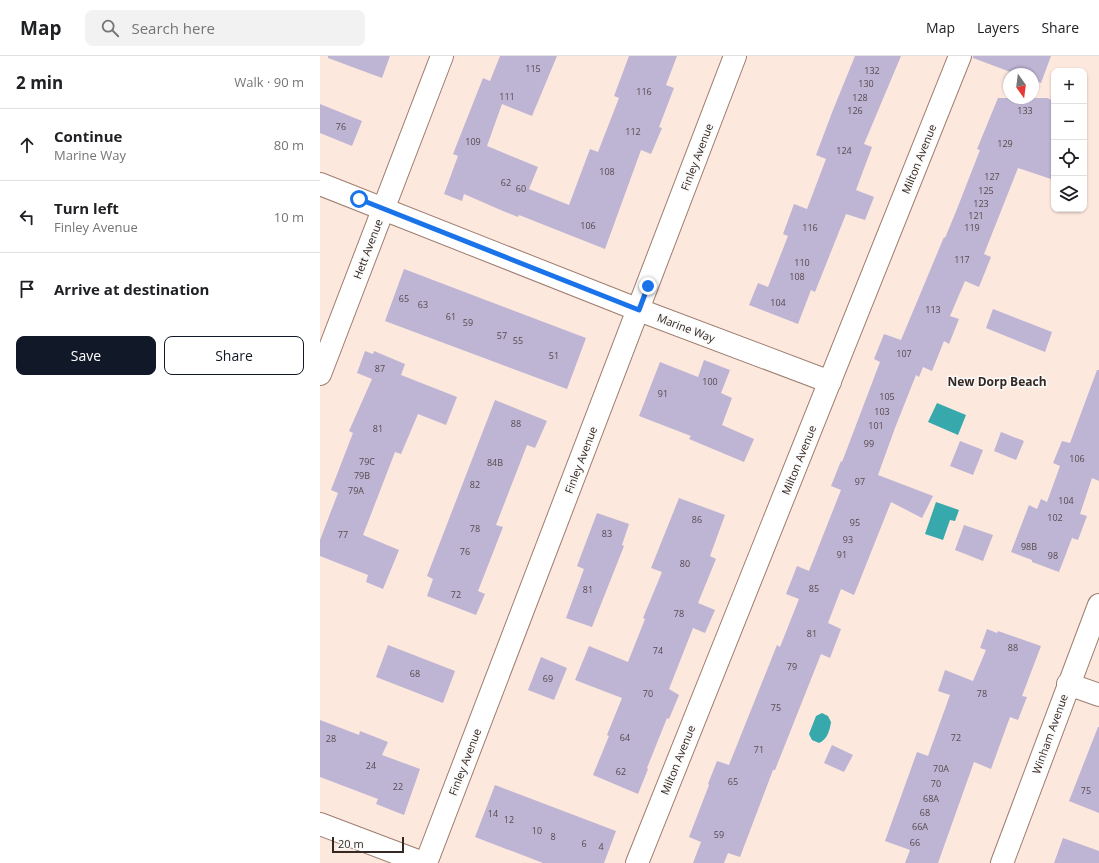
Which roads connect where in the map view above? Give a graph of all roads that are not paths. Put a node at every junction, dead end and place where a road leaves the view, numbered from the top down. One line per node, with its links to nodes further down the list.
1 (442, 56): 5 (street, Hett Avenue)
2 (736, 56): 6 (street, Finley Avenue)
3 (960, 56): 8 (street, Milton Avenue)
4 (320, 184): 5 (street, Marine Way)
5 (383, 208): 6 (street, Marine Way); 7 (street, Hett Avenue)
6 (639, 310): 8 (street, Marine Way); 14 (street, Finley Avenue)
7 (320, 374)
8 (830, 382): 15 (street, Milton Avenue)
9 (1099, 605): 10 (street, Winham Avenue)
10 (1068, 684): 11 (street); 16 (street, Winham Avenue)
11 (1099, 695)
12 (320, 824): 13 (street)
13 (423, 863)
14 (426, 863)
15 (637, 863)
16 (1002, 863)

